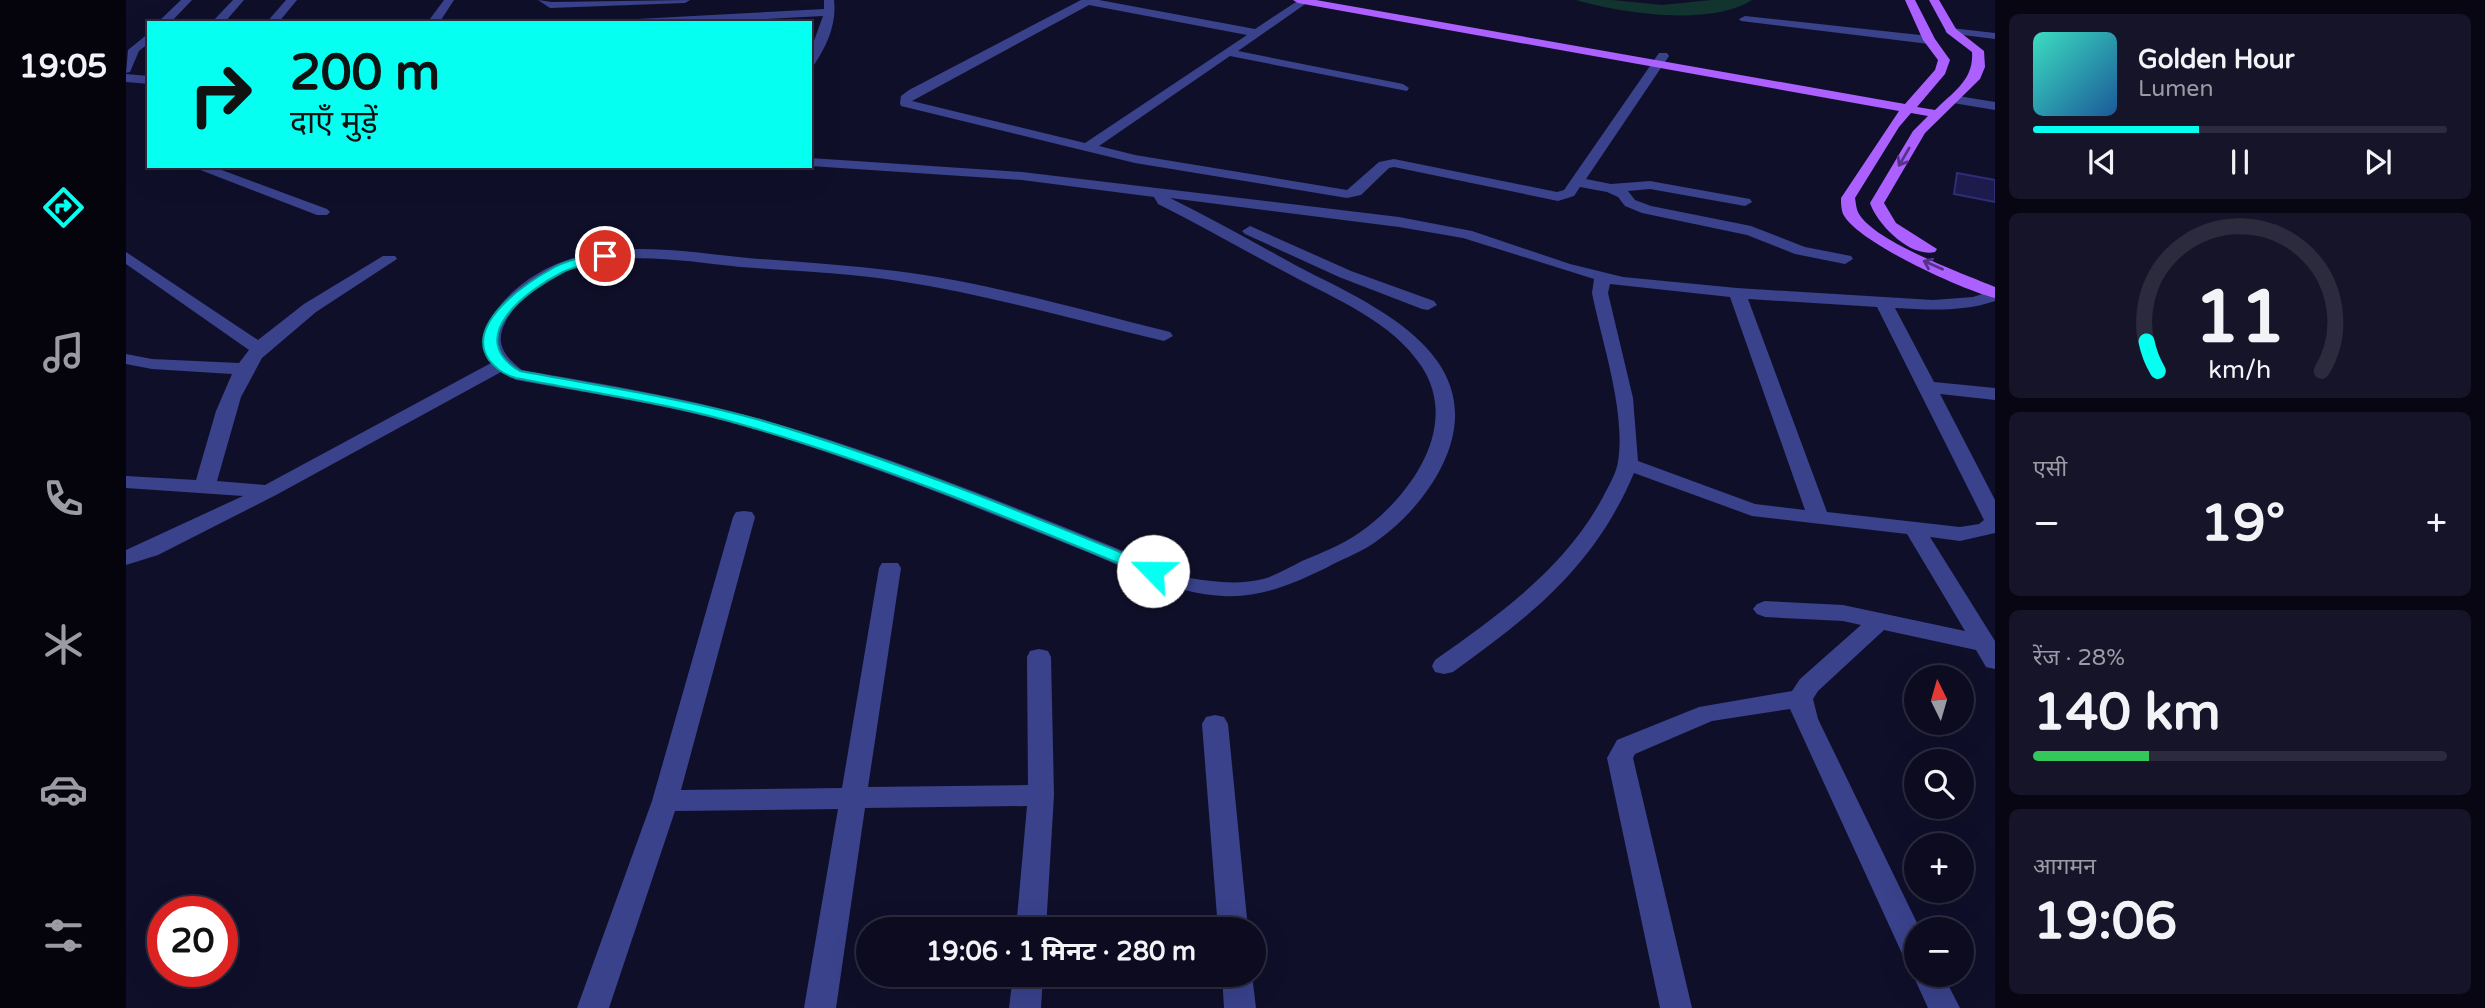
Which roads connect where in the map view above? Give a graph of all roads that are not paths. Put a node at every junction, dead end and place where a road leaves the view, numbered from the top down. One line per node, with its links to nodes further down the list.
1 (187, 0): 17 (street)
2 (239, 0): 18 (street)
3 (292, 0): 19 (street)
4 (449, 0): 20 (street)
5 (685, 0): 11 (street)
6 (744, 0): 15 (street)
7 (1303, 0): 23 (street); 31 (main road)
8 (1342, 0): 31 (main road)
9 (1910, 0): 26 (main road)
10 (1934, 0): 22 (main road)
11 (648, 1): 14 (street)
12 (1088, 1): 23 (street); 39 (street)
13 (830, 6): 15 (street); 27 (street)
14 (546, 7)
15 (742, 17): 21 (street)
16 (1745, 19): 26 (street)
17 (165, 21)
18 (220, 21)
19 (274, 21)
20 (434, 21)
21 (703, 21)
22 (1951, 31): 24 (street); 37 (main road)
23 (1255, 33): 30 (street)
24 (1995, 36)
25 (147, 38): 29 (street)
26 (1929, 40): 36 (main road)
27 (815, 46)
28 (147, 49): 29 (street)
29 (134, 50): 32 (street)
30 (1226, 52): 35 (street); 39 (street)
31 (1661, 60): 36 (main road); 42 (street)
32 (126, 69)
33 (126, 78): 34 (street)
34 (147, 80)
35 (1404, 88)
36 (1913, 104): 37 (main road); 54 (main road, one-way to 36)
37 (1945, 106): 38 (street); 52 (main road, one-way to 52)
38 (1995, 106)
39 (1088, 148): 42 (street)
40 (812, 162): 44 (street)
41 (202, 168): 47 (street)
42 (1577, 182): 43 (street)
43 (1611, 188): 46 (street); 50 (street)
44 (1165, 192): 45 (street); 60 (street)
45 (1211, 197): 51 (street); 56 (street)
46 (1745, 202)
47 (322, 212)
48 (126, 257): 58 (street)
49 (389, 259): 58 (street)
50 (1845, 259)
51 (1602, 278): 53 (street); 64 (street)
52 (1995, 278)
53 (1738, 293): 55 (street); 70 (street)
54 (1995, 294): 55 (street)
55 (1884, 303): 62 (street)
56 (1428, 305)
57 (1164, 336): 60 (street)
58 (259, 349): 61 (street)
59 (126, 359): 61 (street)
60 (500, 365): 68 (street)
61 (244, 369): 67 (street)
62 (1927, 387): 63 (street); 65 (street)
63 (1995, 394)
64 (1628, 464): 70 (street); 78 (street)
65 (1985, 481): 71 (street)
66 (126, 482): 67 (street)
67 (205, 486): 68 (street)
68 (269, 491): 72 (street)
69 (744, 517): 83 (street)
70 (1819, 519): 71 (street)
71 (1913, 529): 76 (street)
72 (128, 560)
73 (890, 568): 82 (street)
74 (1765, 609): 75 (street)
75 (1879, 621): 76 (street); 79 (street)
76 (1989, 652)
77 (1039, 657): 81 (street)
78 (1444, 666)
79 (1800, 699): 86 (street); 94 (street)
80 (1215, 724): 85 (street)
81 (1041, 795): 82 (street); 84 (street)
82 (854, 796): 83 (street); 91 (street)
83 (665, 801): 90 (street)
84 (1032, 917)
85 (1232, 917)
86 (1904, 926)
87 (1027, 987): 92 (street)
88 (1238, 987): 93 (street)
89 (1934, 987): 95 (street)
90 (593, 1008)
91 (820, 1008)
92 (1025, 1008)
93 (1240, 1008)
94 (1676, 1008)
95 (1944, 1008)

